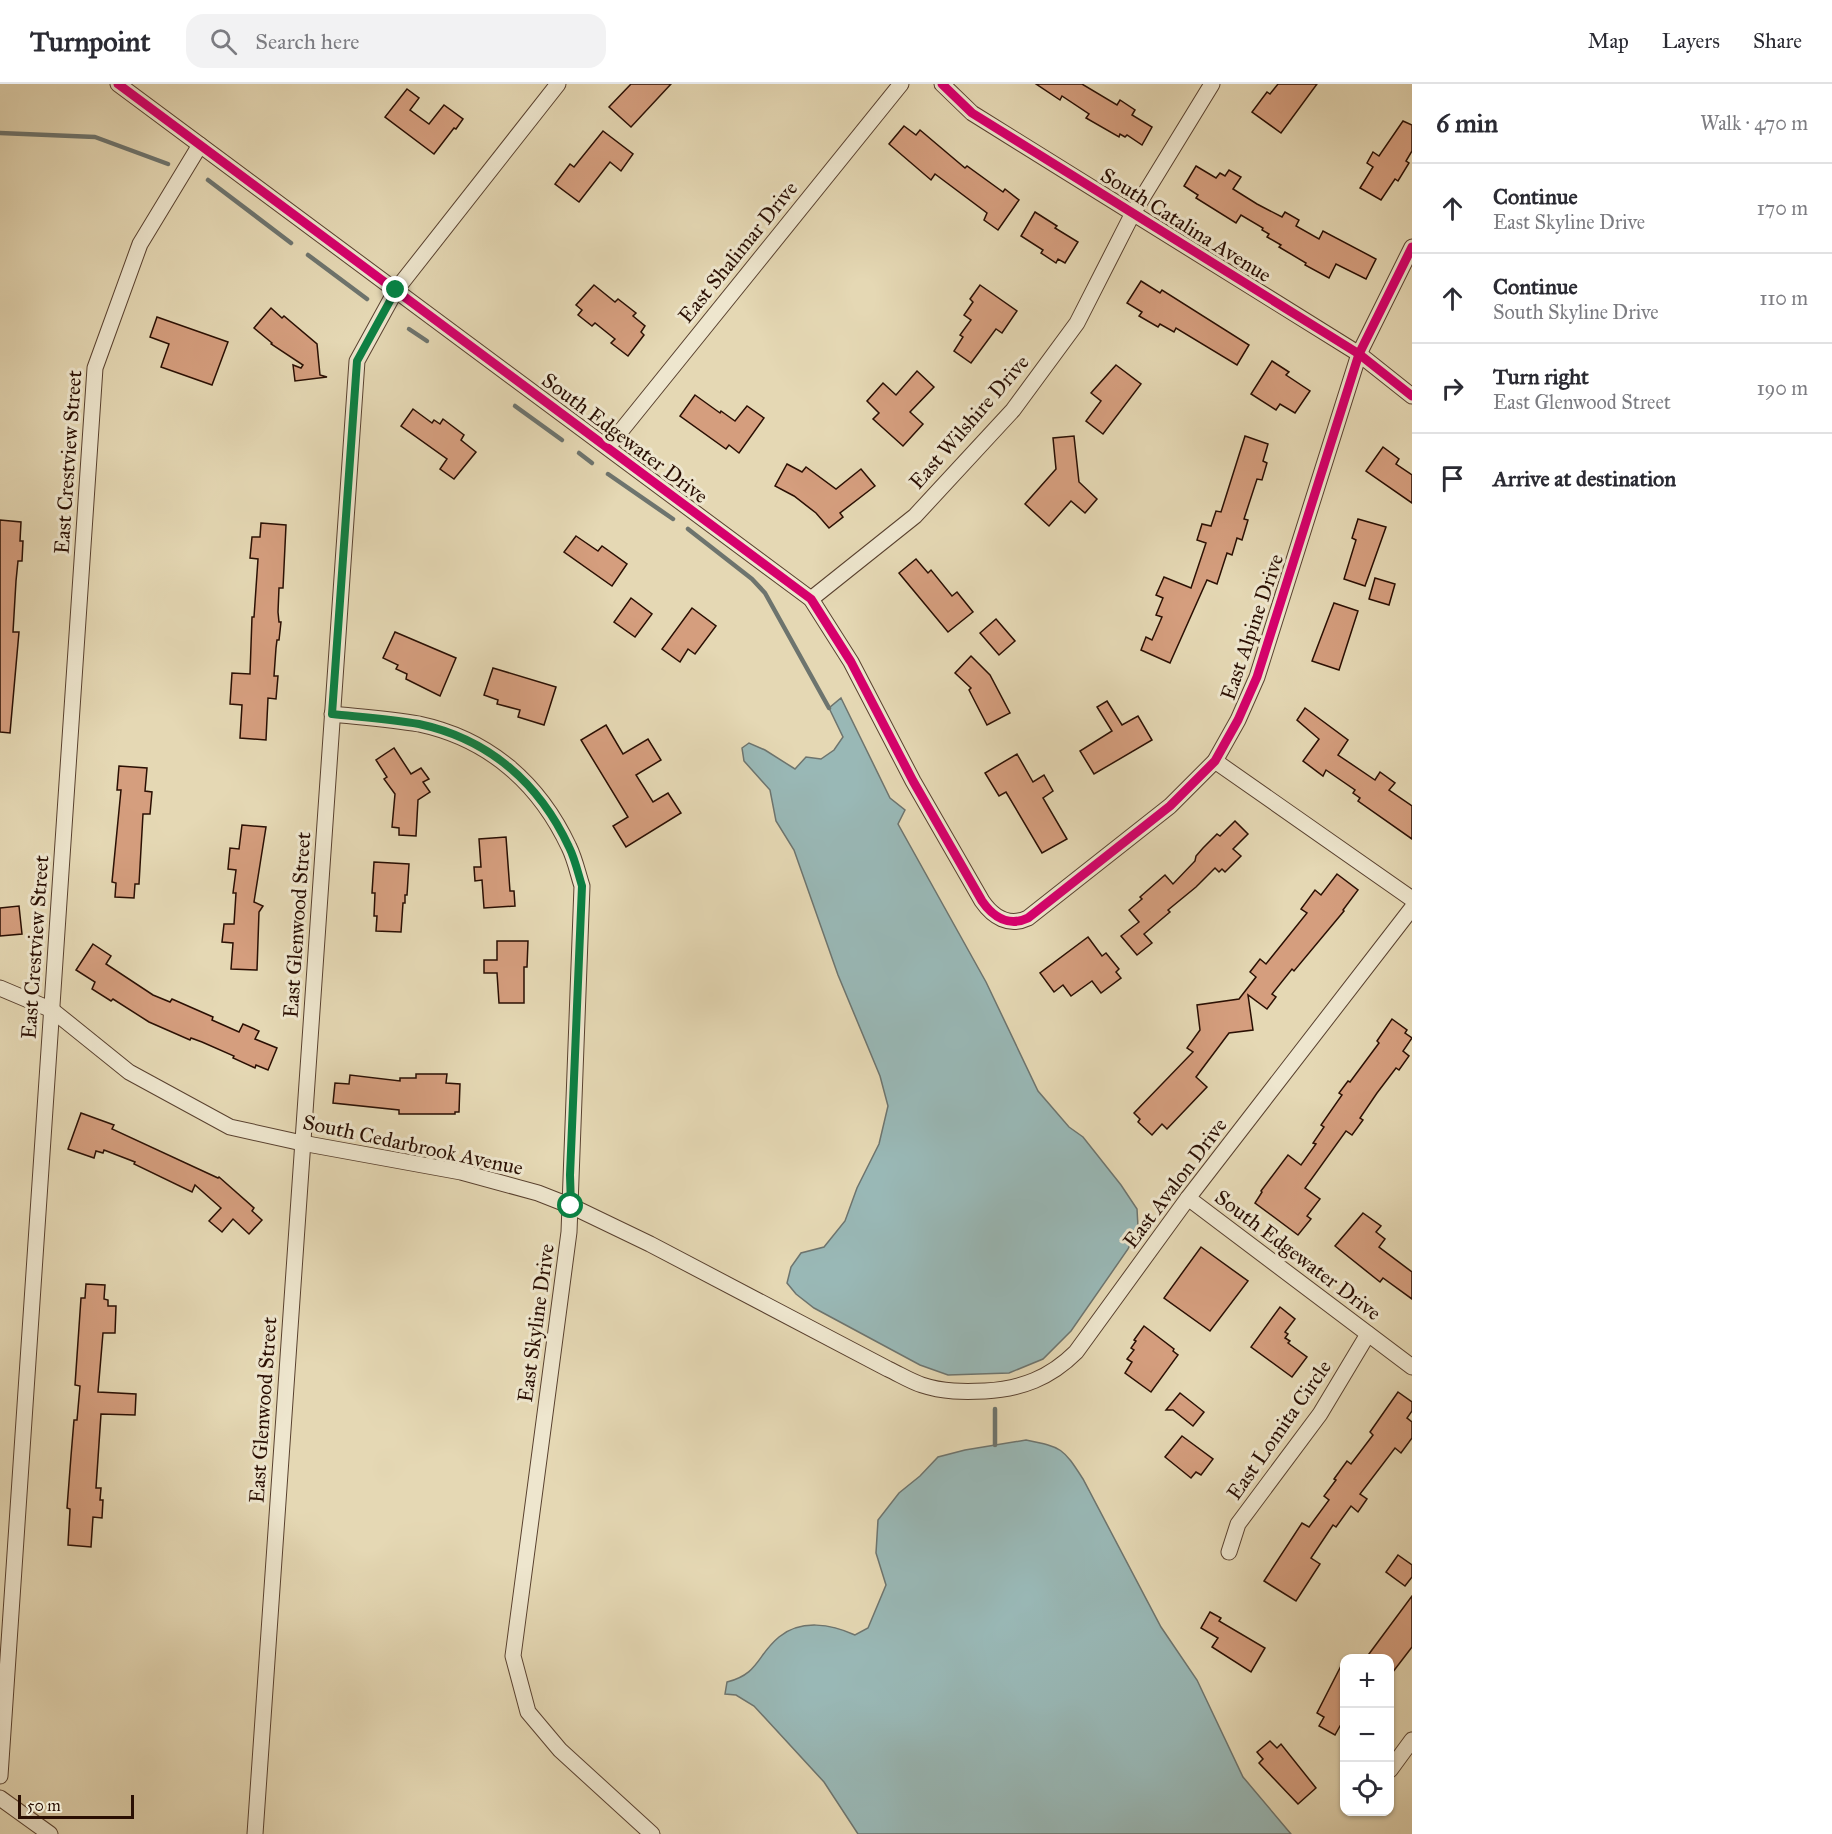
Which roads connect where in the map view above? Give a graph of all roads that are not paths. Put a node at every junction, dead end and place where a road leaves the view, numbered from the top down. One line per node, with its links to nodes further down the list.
1 (118, 84): 6 (street, South Edgewater Drive)
2 (558, 84): 9 (street, East Glenwood Street)
3 (902, 84): 12 (street, East Shalimar Drive)
4 (942, 84): 7 (street, South Catalina Avenue)
5 (1212, 84): 7 (street, East Wilshire Drive)
6 (200, 145): 9 (street, South Edgewater Drive); 20 (street, East Crestview Street)
7 (1133, 213): 10 (street, South Catalina Avenue); 13 (street, East Wilshire Drive)
8 (1412, 247): 10 (street, East Alpine Drive)
9 (396, 290): 12 (street, South Edgewater Drive); 14 (street, East Glenwood Street)
10 (1359, 354): 11 (street, South Catalina Avenue); 15 (street, East Alpine Drive)
11 (1412, 396)
12 (608, 447): 13 (street, South Edgewater Drive)
13 (811, 599): 18 (street, South Edgewater Drive)
14 (332, 714): 21 (street, East Glenwood Street); 23 (street, East Skyline Drive)
15 (1215, 761): 16 (street); 18 (street, East Alpine Drive)
16 (1412, 899)
17 (1412, 908): 22 (street, East Avalon Drive)
18 (1001, 920)
19 (0, 988): 20 (street, South Cedarbrook Avenue)
20 (51, 1010): 21 (street, South Cedarbrook Avenue); 30 (street, East Crestview Street)
21 (302, 1143): 23 (street, South Cedarbrook Avenue); 33 (street, East Glenwood Street)
22 (1188, 1198): 24 (street, South Edgewater Drive); 26 (street, East Avalon Drive)
23 (571, 1206): 26 (street, South Cedarbrook Avenue); 34 (street, East Skyline Drive)
24 (1368, 1334): 25 (street, South Edgewater Drive); 27 (street, East Lomita Circle)
25 (1412, 1367)
26 (921, 1384)
27 (1229, 1552)
28 (1412, 1740): 29 (street)
29 (1394, 1763)
30 (0, 1776)
31 (0, 1798): 32 (street)
32 (50, 1834)
33 (255, 1834)
34 (652, 1834)

